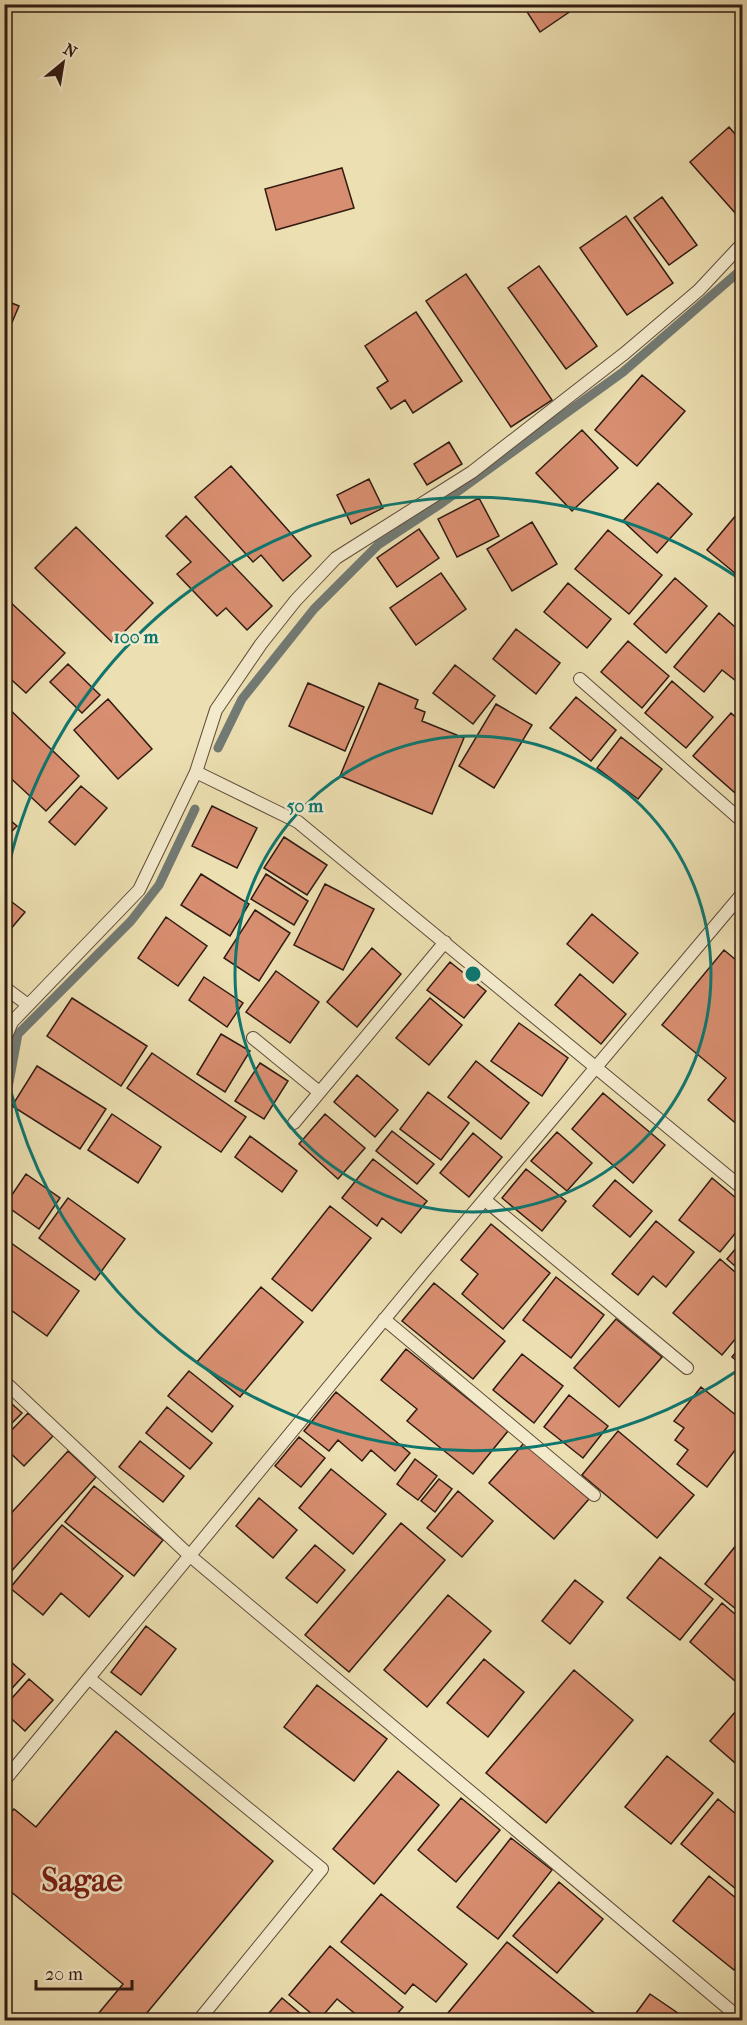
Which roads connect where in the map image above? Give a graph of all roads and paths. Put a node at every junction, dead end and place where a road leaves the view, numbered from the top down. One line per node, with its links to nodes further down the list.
1 (742, 244): 3 (lane)
2 (580, 679): 4 (lane)
3 (196, 772): 6 (lane); 8 (lane)
4 (742, 821)
5 (742, 894): 11 (lane)
6 (445, 942): 11 (lane); 12 (lane)
7 (4, 987): 8 (lane)
8 (28, 1005): 10 (lane)
9 (253, 1038): 12 (lane)
10 (4, 1041)
11 (597, 1067): 14 (lane); 15 (lane)
12 (319, 1092): 13 (lane)
13 (294, 1122)
14 (742, 1188)
15 (485, 1200): 16 (lane); 17 (lane)
16 (384, 1319): 19 (lane); 20 (lane)
17 (687, 1368)
18 (4, 1382): 20 (lane)
19 (594, 1495)
20 (189, 1555): 21 (lane); 24 (lane)
21 (90, 1679): 22 (lane); 23 (lane)
22 (4, 1781)
23 (199, 2020)
24 (742, 2020)

